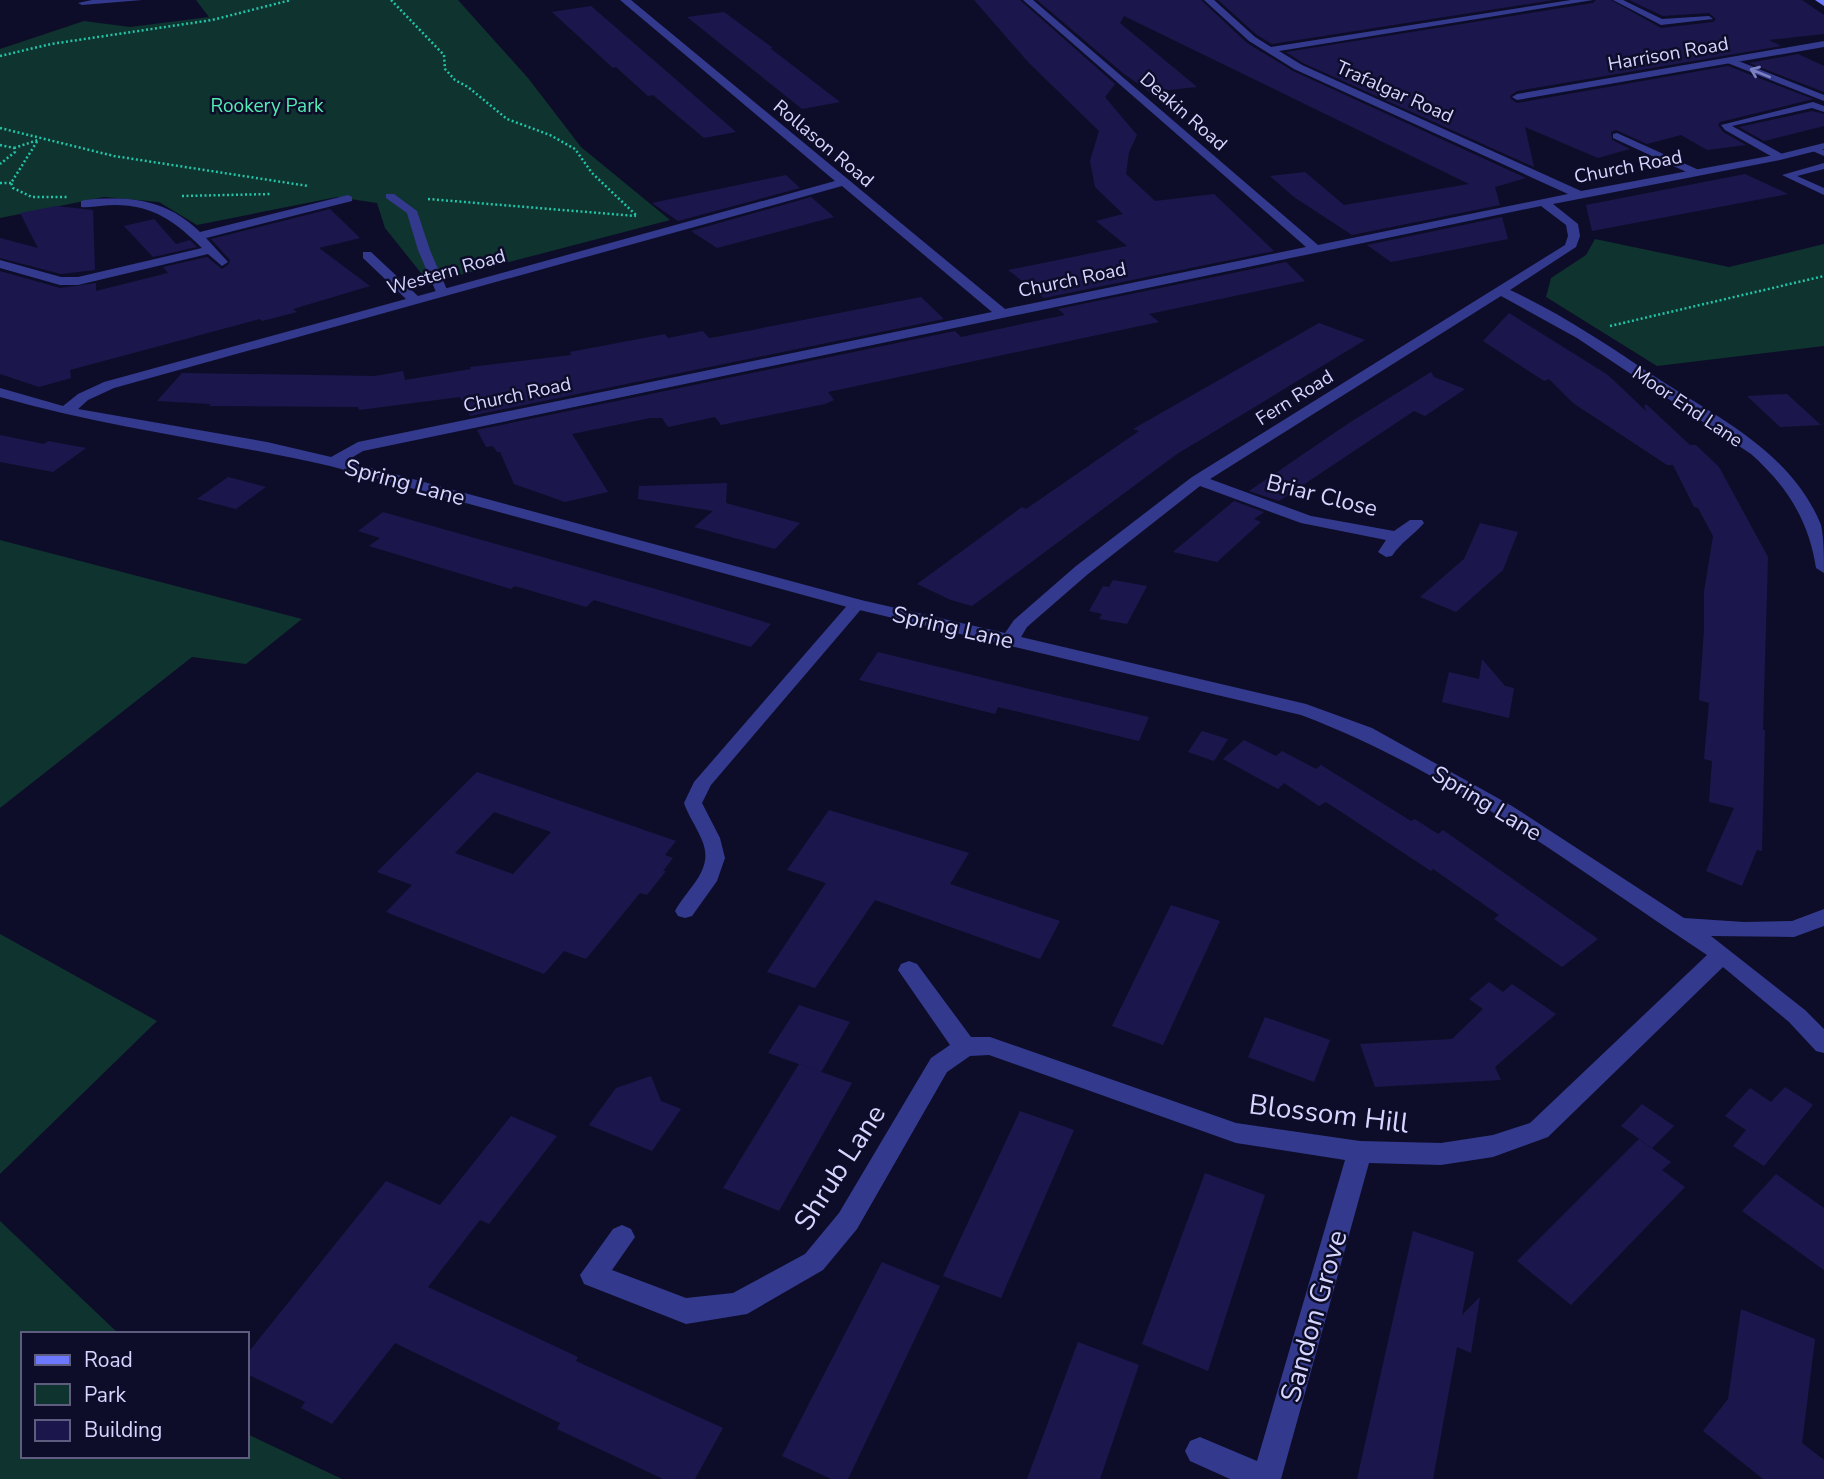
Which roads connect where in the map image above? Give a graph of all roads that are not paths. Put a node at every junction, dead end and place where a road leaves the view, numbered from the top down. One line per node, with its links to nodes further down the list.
1 (138, 0): 7 (lane)
2 (625, 0): 22 (street, Rollason Road)
3 (1028, 0): 30 (street, Deakin Road)
4 (1209, 0): 10 (street, Trafalgar Road)
5 (1588, 0): 10 (street)
6 (1617, 0): 8 (lane)
7 (82, 3)
8 (1709, 19)
9 (1824, 44): 11 (street, Harrison Road)
10 (1268, 50): 24 (street, Trafalgar Road)
11 (1748, 56): 12 (street, Harrison Road); 13 (lane)
12 (1728, 60): 14 (street, Harrison Road); 15 (lane, one-way to 12)
13 (1824, 88)
14 (1517, 97)
15 (1824, 98)
16 (1824, 109): 19 (lane)
17 (1617, 136): 21 (lane)
18 (1820, 149): 19 (street, Church Road)
19 (1780, 157): 21 (street, Church Road)
20 (1824, 166): 23 (lane)
21 (1697, 173): 24 (street, Church Road)
22 (843, 182): 36 (street, Western Road); 38 (street, Rollason Road)
23 (1824, 192)
24 (1580, 195): 27 (street, Church Road)
25 (390, 196): 36 (lane)
26 (348, 200): 29 (street)
27 (1543, 202): 30 (street, Church Road); 35 (street, Fern Road)
28 (85, 204): 29 (street)
29 (197, 236): 31 (street)
30 (1316, 249): 38 (street, Church Road)
31 (211, 250): 33 (street); 34 (street)
32 (367, 255): 37 (street)
33 (222, 262)
34 (0, 264)
35 (1500, 290): 42 (street, Fern Road); 46 (street, Moor End Lane)
36 (442, 292): 37 (street, Western Road)
37 (415, 300): 40 (street, Western Road)
38 (1002, 313): 41 (street, Church Road)
39 (0, 392): 40 (street, Spring Lane)
40 (66, 411): 41 (street, Spring Lane)
41 (333, 462): 47 (street, Spring Lane)
42 (1198, 480): 44 (street, Briar Close); 48 (street, Fern Road)
43 (1416, 523): 44 (street, Briar Close)
44 (1397, 537): 45 (street, Briar Close)
45 (1386, 552)
46 (1824, 568)
47 (856, 604): 48 (street, Spring Lane); 49 (lane)
48 (1010, 640): 51 (street, Spring Lane)
49 (685, 911)
50 (1824, 917): 51 (street)
51 (1681, 926): 52 (street, Spring Lane)
52 (1723, 954): 54 (street, Spring Lane); 56 (street, Blossom Hill)
53 (909, 971): 55 (street)
54 (1824, 1044)
55 (965, 1047): 56 (street, Blossom Hill); 57 (street, Shrub Lane)
56 (1360, 1152): 59 (street, Sandon Grove)
57 (622, 1237)
58 (1200, 1451): 59 (street, Sandon Grove)
59 (1265, 1479)

